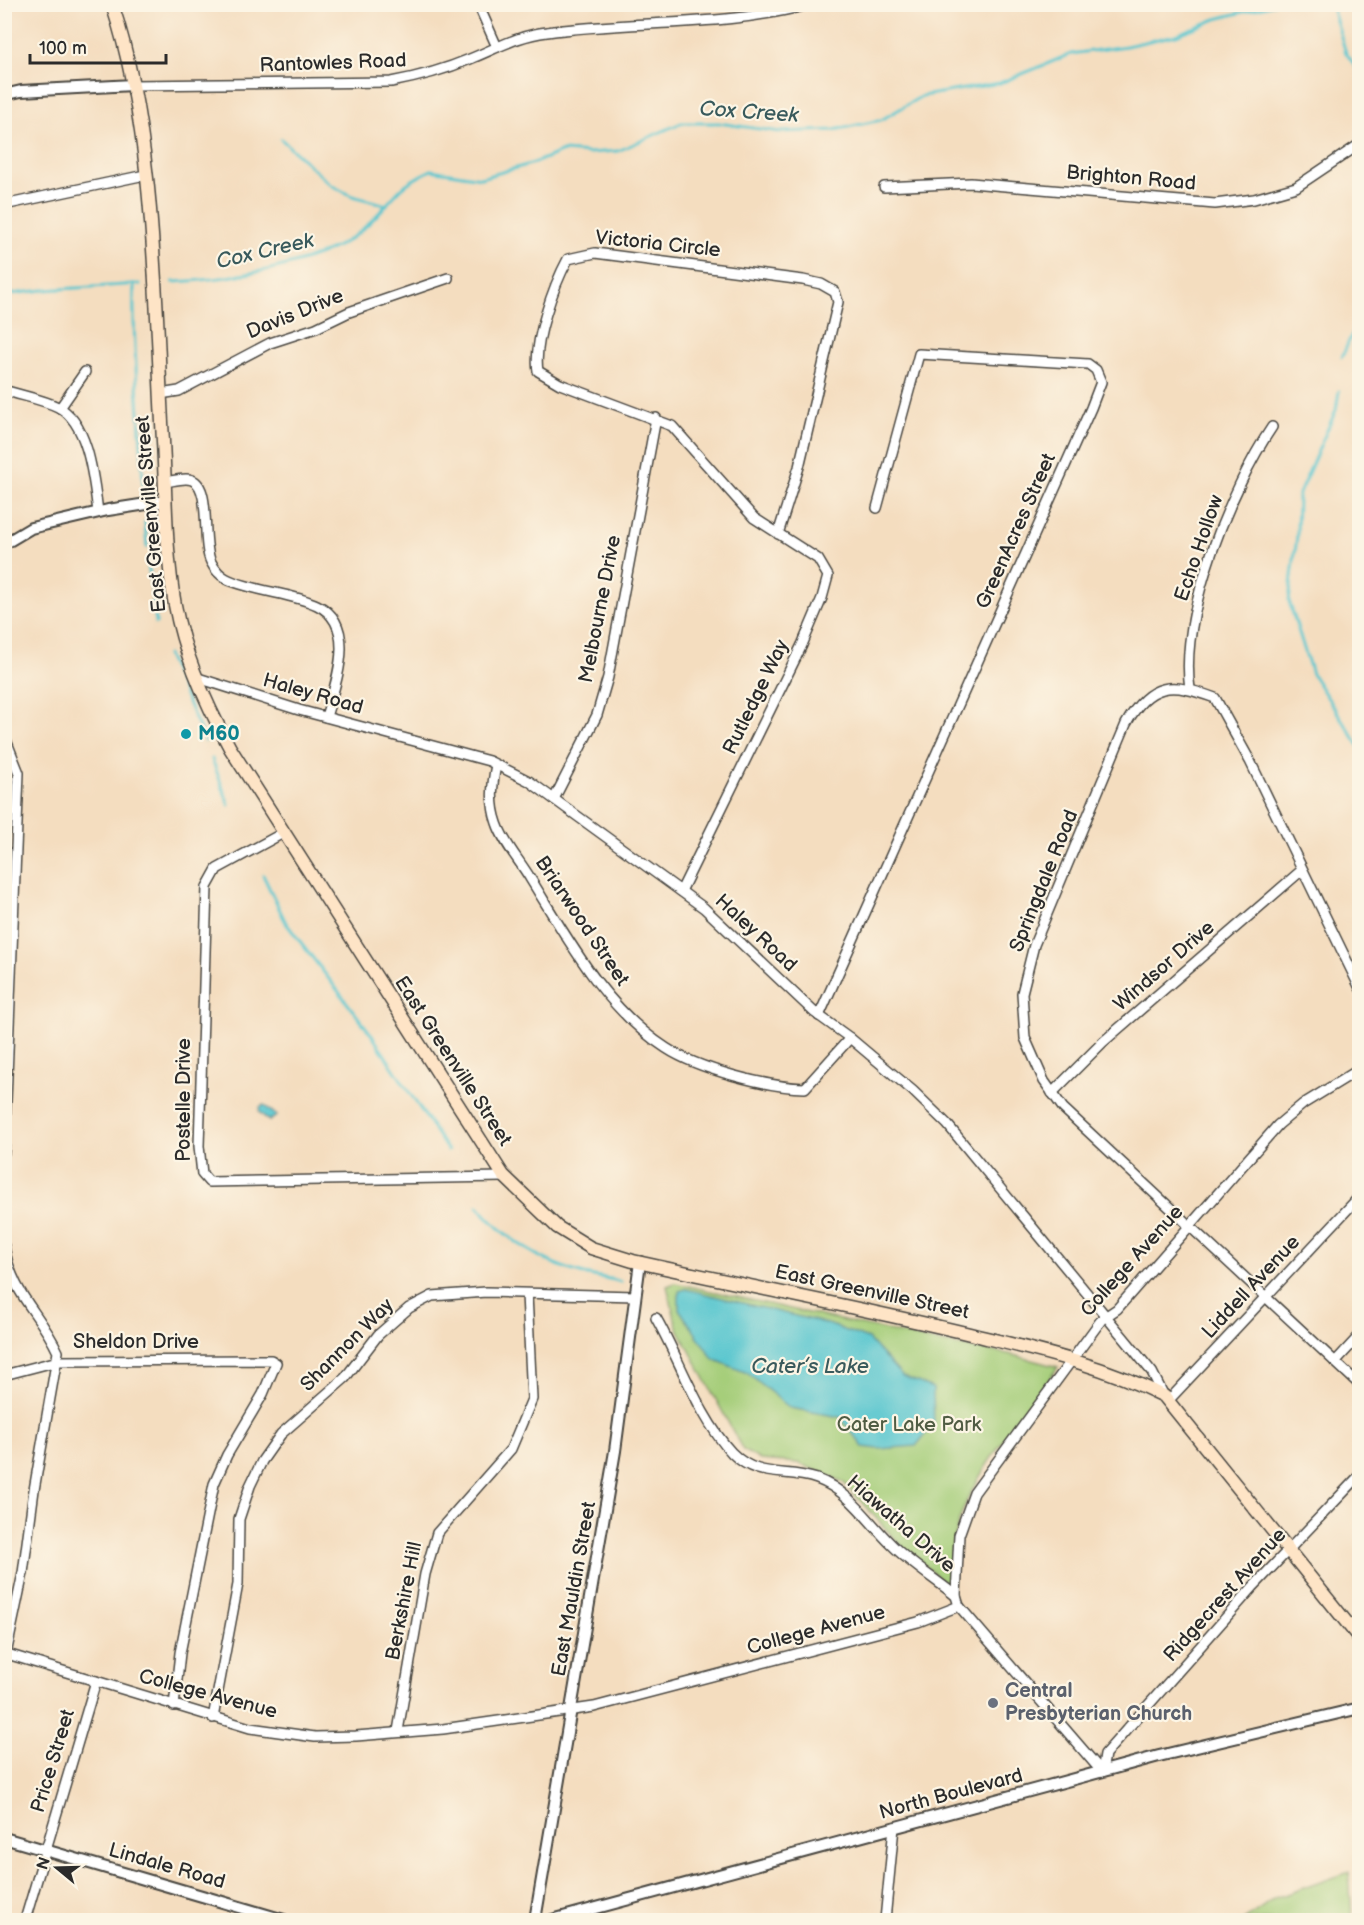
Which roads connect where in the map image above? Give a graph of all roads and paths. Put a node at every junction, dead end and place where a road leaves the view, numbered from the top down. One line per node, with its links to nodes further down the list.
1 (112, 4): 5 (main road, East Greenville Street)
2 (478, 4): 4 (street)
3 (811, 4): 4 (street, Rantowles Road)
4 (497, 46): 5 (street, Rantowles Road)
5 (133, 85): 6 (street); 8 (main road, East Greenville Street)
6 (4, 95)
7 (1359, 144): 9 (street, Brighton Road)
8 (145, 175): 10 (street); 14 (main road, East Greenville Street)
9 (884, 187)
10 (4, 206)
11 (448, 278): 14 (street, Davis Drive)
12 (85, 372): 15 (street)
13 (4, 390): 15 (street)
14 (160, 394): 18 (main road, East Greenville Street)
15 (60, 408): 21 (street)
16 (656, 418): 22 (street, Victoria Circle); 22 (street, Victoria Circle); 29 (street, Melbourne Drive)
17 (1272, 427): 25 (street, Echo Hollow)
18 (165, 482): 19 (main road, East Greenville Street); 26 (street)
19 (166, 501): 21 (street); 24 (main road, East Greenville Street)
20 (877, 508): 34 (street, GreenAcres Street)
21 (98, 512): 23 (street)
22 (778, 534): 32 (street, Rutledge Way)
23 (4, 544)
24 (198, 678): 26 (street, Haley Road); 30 (main road, East Greenville Street)
25 (1190, 689): 31 (street, Springdale Road); 37 (street, Springdale Road)
26 (326, 717): 28 (street, Haley Road)
27 (4, 735): 38 (street)
28 (496, 765): 29 (street, Haley Road); 35 (street, Briarwood Street)
29 (554, 799): 32 (street, Haley Road)
30 (283, 833): 39 (main road, East Greenville Street); 39 (street, Postelle Drive)
31 (1302, 870): 33 (street, Springdale Road); 37 (street, Windsor Drive)
32 (681, 891): 34 (street, Haley Road)
33 (1359, 988)
34 (819, 1016): 35 (street, Haley Road)
35 (850, 1038): 47 (street, Haley Road)
36 (1359, 1070): 41 (street, College Avenue)
37 (1052, 1092): 41 (street, Springdale Road)
38 (4, 1152)
39 (505, 1177): 43 (main road, East Greenville Street)
40 (1359, 1196): 46 (street, Liddell Avenue)
41 (1188, 1225): 46 (street, Springdale Road); 47 (street, College Avenue)
42 (4, 1246): 52 (street, Sheldon Drive)
43 (640, 1262): 45 (street, East Mauldin Street); 50 (main road, East Greenville Street)
44 (527, 1294): 45 (street, Shannon Way); 67 (street, Shannon Way); 68 (street, Berkshire Hill)
45 (635, 1296): 66 (street, East Mauldin Street)
46 (1266, 1297): 53 (street, Springdale Road); 56 (street, Liddell Avenue)
47 (1106, 1316): 50 (street, College Avenue); 56 (street, Haley Road)
48 (656, 1318): 59 (street, Hiawatha Drive)
49 (1359, 1335): 53 (street)
50 (1073, 1359): 56 (main road, East Greenville Street); 59 (street, College Avenue)
51 (271, 1360): 52 (street, Sheldon Drive); 64 (street, Shannon Way)
52 (58, 1361): 54 (street); 62 (street)
53 (1335, 1362): 55 (street, Springdale Road)
54 (4, 1375)
55 (1359, 1385)
56 (1166, 1398): 58 (main road, East Greenville Street)
57 (1359, 1475): 58 (street, Ridgecrest Avenue)
58 (1288, 1551): 61 (main road, East Greenville Street); 69 (street, Ridgecrest Avenue)
59 (956, 1596): 60 (street, College Avenue)
60 (958, 1606): 66 (street, College Avenue); 69 (street)
61 (1359, 1639)
62 (5, 1654): 63 (street, College Avenue)
63 (96, 1681): 64 (street, College Avenue); 72 (street, Price Street)
64 (174, 1706): 67 (street, College Avenue)
65 (1359, 1708): 69 (street, North Boulevard)
66 (571, 1710): 68 (street, College Avenue); 75 (street, East Mauldin Street)
67 (213, 1718): 68 (street, College Avenue)
68 (398, 1731)
69 (1102, 1772): 70 (street, North Boulevard)
70 (894, 1827): 76 (street, North Boulevard); 77 (street)
71 (4, 1838): 72 (street, Lindale Road)
72 (45, 1849): 73 (street, Price Street); 74 (street, Lindale Road)
73 (25, 1920)
74 (284, 1920)
75 (535, 1920)
76 (552, 1920)
77 (885, 1920)

